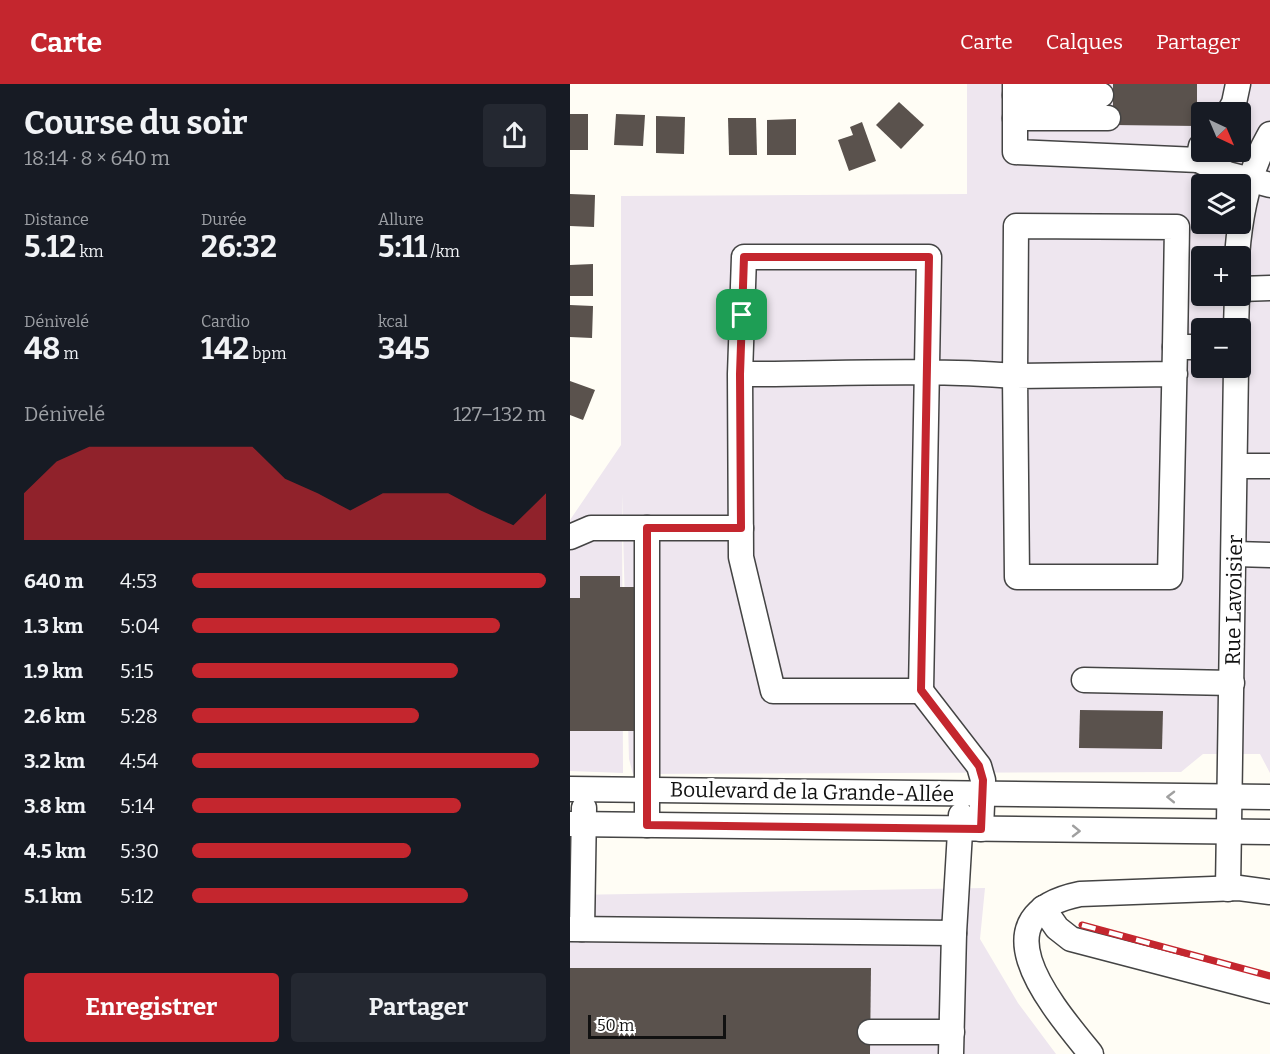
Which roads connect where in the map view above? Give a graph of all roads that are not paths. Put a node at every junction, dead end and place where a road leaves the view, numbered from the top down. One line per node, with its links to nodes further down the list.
1 (1238, 84): 4 (street)
2 (1101, 95): 3 (street)
3 (1015, 99): 5 (street); 7 (street)
4 (1234, 102)
5 (1108, 118)
6 (1270, 134): 9 (street)
7 (1191, 152)
8 (1213, 162): 9 (street)
9 (1261, 182): 10 (street)
10 (1239, 246)
11 (1270, 288): 12 (street)
12 (1251, 289)
13 (1191, 346): 14 (street)
14 (1175, 347): 17 (street); 18 (street)
15 (740, 374): 16 (street); 16 (street); 23 (street)
16 (926, 374): 18 (street); 29 (street)
17 (1174, 374): 18 (street); 18 (street)
18 (1016, 376)
19 (1236, 378): 20 (street, Rue Lavoisier)
20 (1235, 466): 21 (street); 25 (street, Rue Lavoisier)
21 (1270, 466)
22 (647, 528): 23 (street); 24 (street); 31 (street)
23 (741, 528): 29 (street)
24 (570, 537)
25 (1235, 554): 26 (street); 28 (street, Rue Lavoisier)
26 (1270, 555)
27 (1084, 680): 28 (street)
28 (1232, 683): 33 (street, Rue Lavoisier)
29 (921, 690): 32 (street)
30 (577, 789): 31 (street, Boulevard de la Grande-Allée); 35 (street)
31 (646, 790): 32 (street, Boulevard de la Grande-Allée); 36 (street)
32 (973, 794): 33 (street, Boulevard de la Grande-Allée, one-way to 32); 37 (street)
33 (1229, 798): 34 (street, Boulevard de la Grande-Allée); 38 (street, Rue Lavoisier)
34 (1270, 798)
35 (577, 825): 36 (street, Boulevard de la Grande-Allée); 43 (street)
36 (647, 825): 37 (street, Boulevard de la Grande-Allée)
37 (971, 829): 38 (street, Boulevard de la Grande-Allée, one-way to 38); 44 (street)
38 (1228, 832): 39 (street, Boulevard de la Grande-Allée); 40 (street, Rue Lavoisier)
39 (1270, 832)
40 (1228, 889): 41 (street); 42 (street)
41 (1270, 892)
42 (1043, 908): 45 (street); 48 (street)
43 (576, 929): 44 (street)
44 (954, 933): 47 (street)
45 (1270, 991)
46 (870, 1032): 47 (street)
47 (952, 1043)
48 (1091, 1054)

